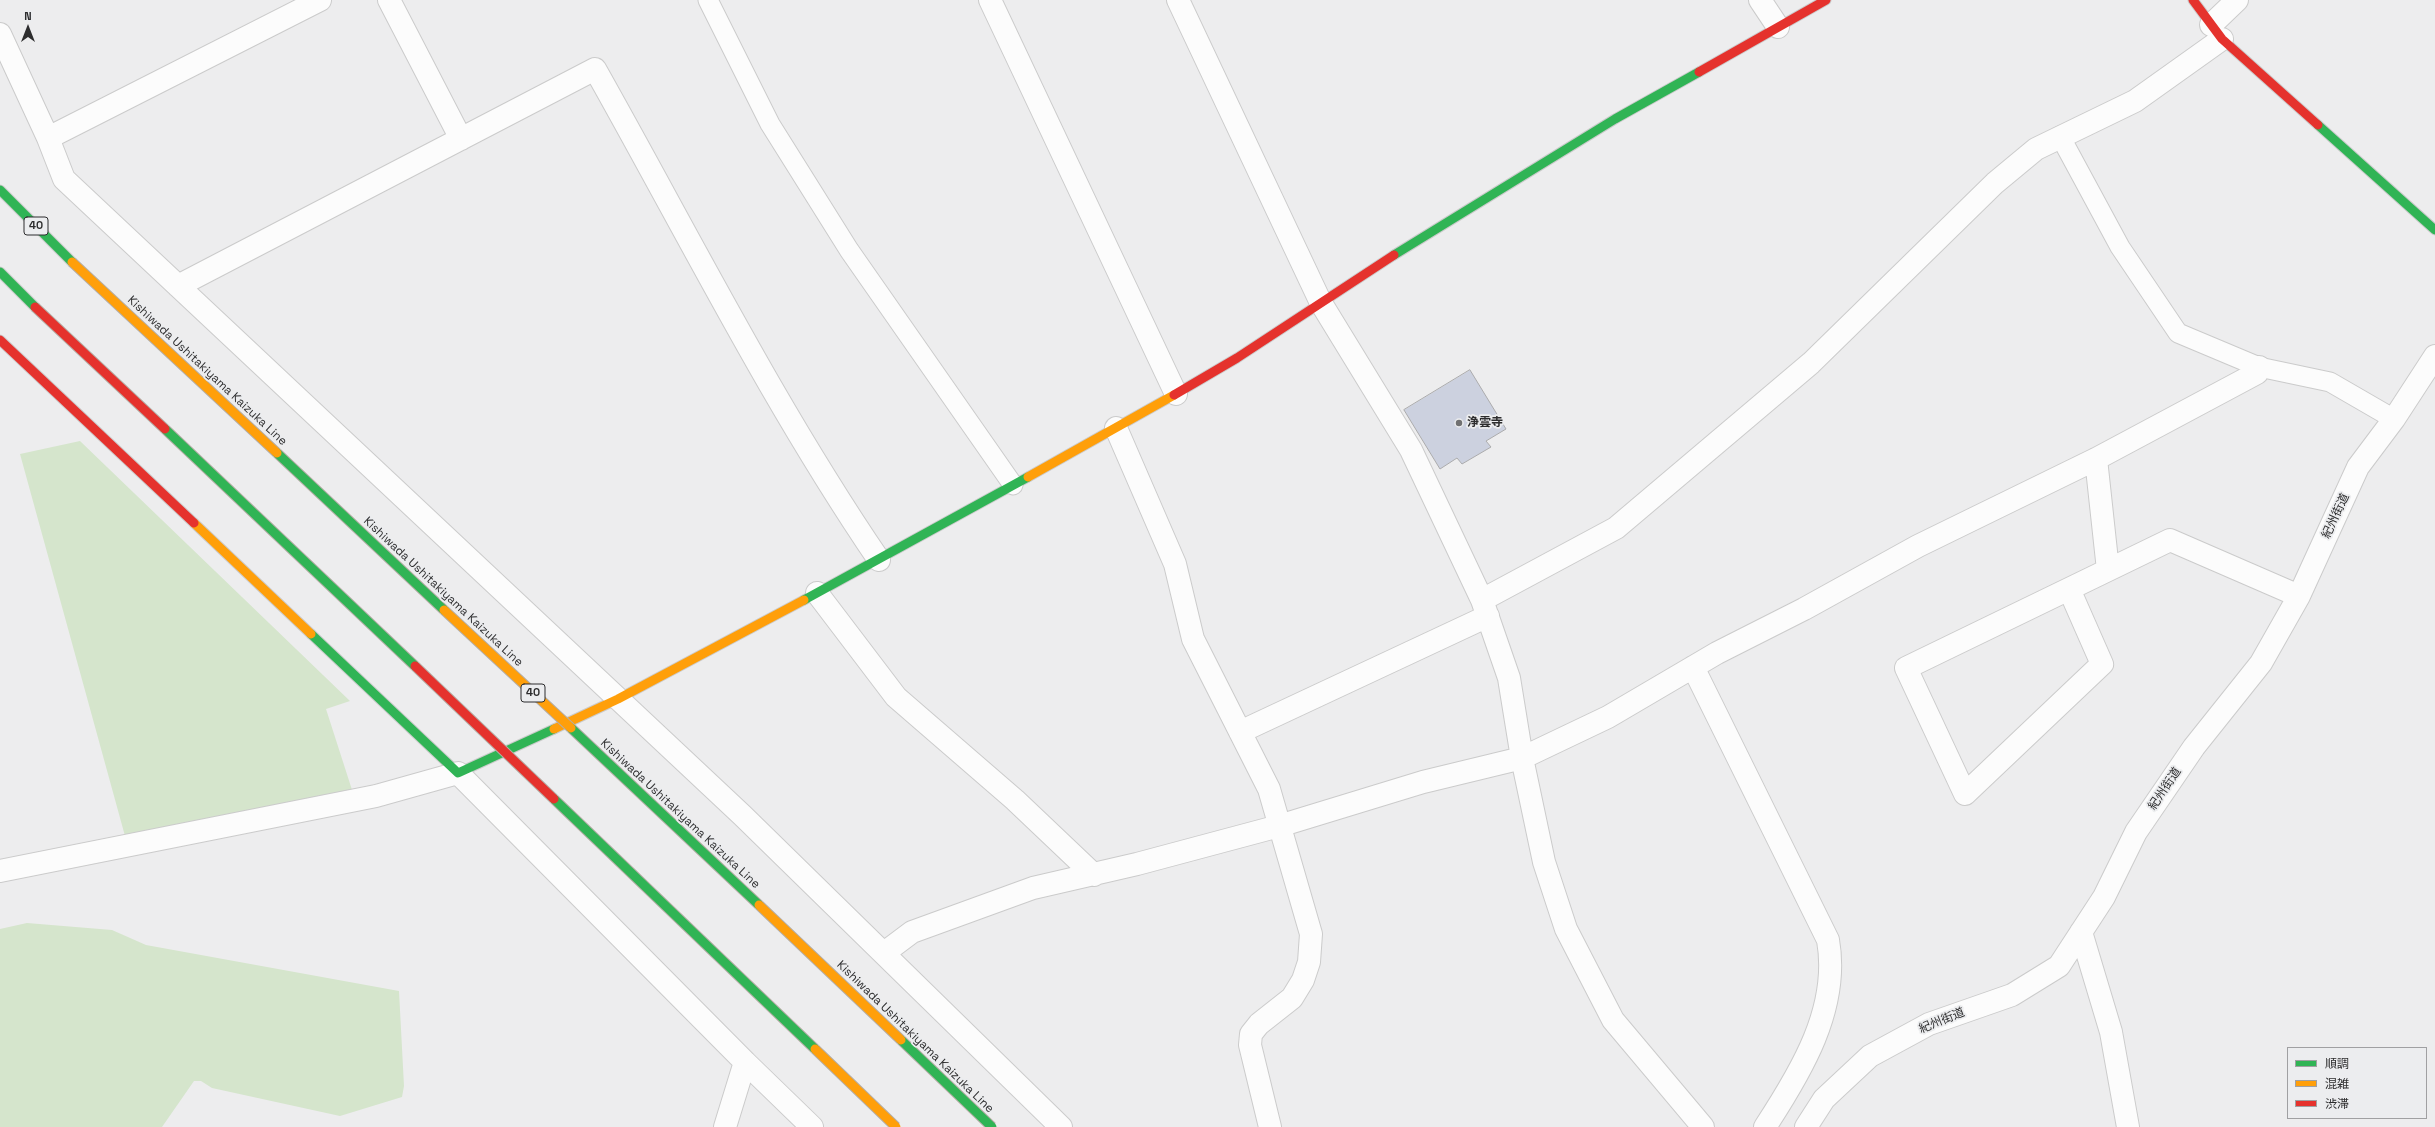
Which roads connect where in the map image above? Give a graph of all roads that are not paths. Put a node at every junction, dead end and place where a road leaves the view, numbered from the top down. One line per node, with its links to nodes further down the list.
1 (320, 0): 14 (street)
2 (388, 0): 15 (street)
3 (708, 0): 28 (lane)
4 (990, 0): 24 (street)
5 (1178, 0): 20 (street)
6 (1760, 0): 10 (street)
7 (1826, 0): 10 (main road)
8 (2193, 0): 11 (main road)
9 (2237, 0): 11 (street)
10 (1778, 27): 20 (main road)
11 (2216, 32): 13 (street); 17 (main road)
12 (0, 34): 14 (street)
13 (2060, 136): 23 (lane); 34 (street)
14 (48, 138): 19 (street)
15 (461, 138): 19 (street); 29 (street)
16 (0, 190): 49 (main road, Kishiwada Ushitakiyama Kaizuka Line / 40, bridge)
17 (2435, 230)
18 (0, 272): 48 (main road, bridge)
19 (178, 286): 36 (street)
20 (1321, 303): 24 (main road); 34 (street)
21 (0, 340): 39 (main road)
22 (2435, 356): 25 (street, 紀州街道)
23 (2259, 367): 25 (lane); 27 (street)
24 (1176, 394): 26 (main road)
25 (2394, 419): 33 (street, 紀州街道)
26 (1116, 428): 28 (main road); 37 (street)
27 (2096, 459): 30 (street); 35 (street)
28 (1013, 485): 29 (main road)
29 (879, 560): 32 (main road)
30 (2108, 570): 31 (street); 33 (street)
31 (2069, 589): 31 (street)
32 (817, 593): 36 (main road); 42 (street)
33 (2299, 596): 43 (street, 紀州街道)
34 (1485, 608): 37 (street); 38 (street)
35 (1693, 667): 38 (street); 53 (street)
36 (618, 699): 39 (main road); 44 (street)
37 (1240, 732): 40 (street)
38 (1522, 758): 40 (street); 52 (street)
39 (458, 773): 41 (street); 45 (street)
40 (1279, 826): 42 (street); 51 (street)
41 (0, 871)
42 (1094, 875): 44 (street)
43 (2081, 932): 54 (street, 紀州街道); 55 (street)
44 (884, 953): 50 (street)
45 (745, 1062): 46 (street); 47 (street)
46 (725, 1127)
47 (812, 1127)
48 (896, 1127)
49 (992, 1127)
50 (1061, 1127)
51 (1270, 1127)
52 (1703, 1127)
53 (1765, 1127)
54 (1806, 1127)
55 (2128, 1127)

